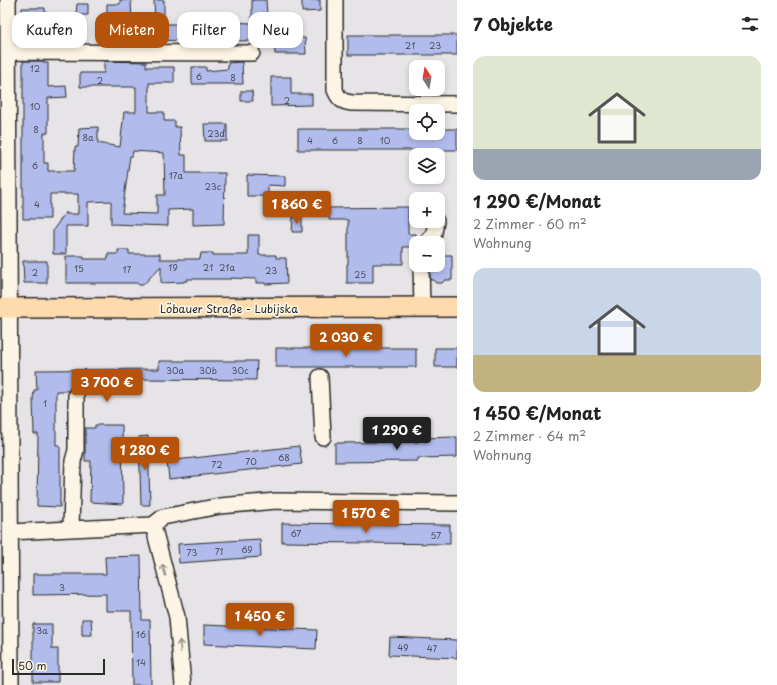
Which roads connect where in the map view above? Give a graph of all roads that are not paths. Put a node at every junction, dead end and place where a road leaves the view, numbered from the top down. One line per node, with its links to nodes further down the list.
1 (8, 0): 4 (street)
2 (335, 0): 5 (street)
3 (252, 53): 4 (street)
4 (6, 54): 6 (street)
5 (457, 104)
6 (5, 246): 9 (street)
7 (421, 272): 8 (street)
8 (422, 307): 9 (main road, Löbauer Straße - Lubijska); 10 (main road, Löbauer Straße - Lubijska)
9 (5, 308): 17 (street)
10 (457, 308)
11 (320, 377): 13 (street)
12 (76, 394): 16 (street)
13 (323, 437)
14 (457, 503): 15 (street)
15 (153, 525): 16 (street); 20 (street, one-way to 15)
16 (71, 528): 17 (street)
17 (10, 532): 18 (street)
18 (5, 630): 19 (street)
19 (11, 685)
20 (183, 685)

